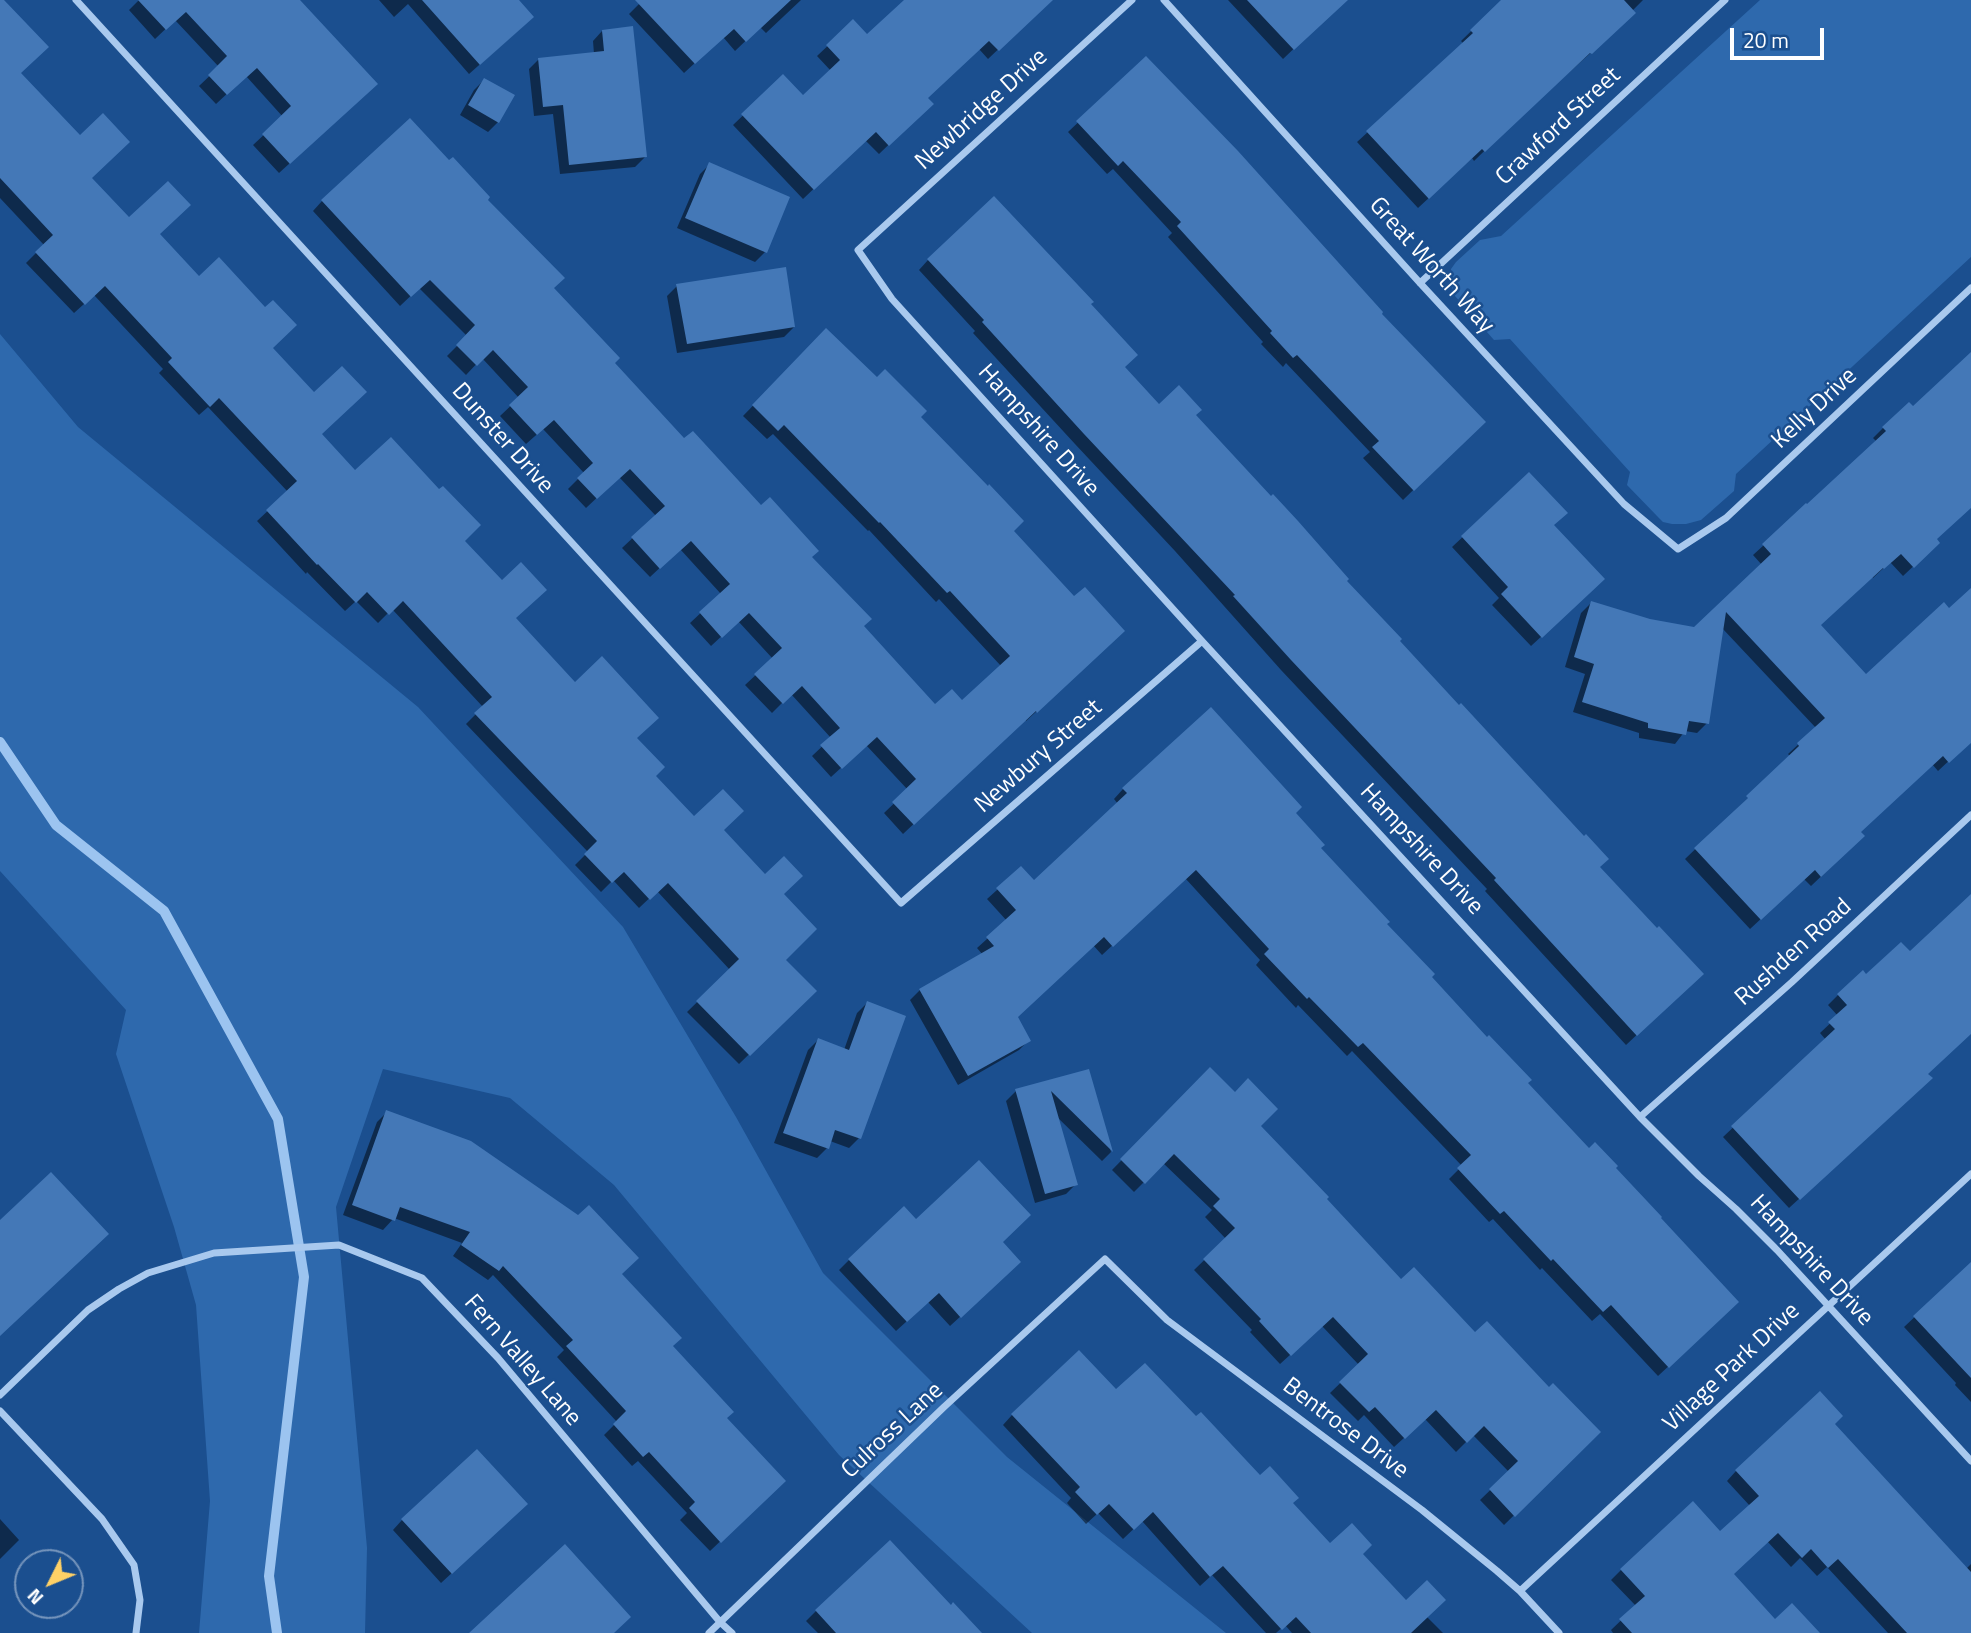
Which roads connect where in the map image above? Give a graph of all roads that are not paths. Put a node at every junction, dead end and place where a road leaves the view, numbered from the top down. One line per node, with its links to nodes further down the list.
1 (76, 0): 11 (street, Dunster Drive)
2 (1132, 0): 5 (street, Newbridge Drive)
3 (1164, 0): 6 (street, Great Worth Way)
4 (1725, 0): 6 (street, Crawford Street)
5 (858, 250): 9 (street, Hampshire Drive)
6 (1420, 283): 8 (street, Great Worth Way)
7 (1971, 288): 8 (street, Kelly Drive)
8 (1678, 549)
9 (1202, 640): 11 (street, Newbury Street); 12 (street, Hampshire Drive)
10 (1971, 815): 12 (street, Rushden Road)
11 (901, 903)
12 (1640, 1116): 15 (street, Hampshire Drive)
13 (1971, 1174): 15 (street, Village Park Drive)
14 (1105, 1259): 19 (street, Bentrose Drive); 20 (street, Culross Lane)
15 (1828, 1307): 18 (street, Hampshire Drive); 19 (street, Village Park Drive)
16 (0, 1395): 20 (street, Fern Valley Lane)
17 (0, 1410): 21 (street)
18 (1971, 1461)
19 (1520, 1591): 24 (street, Bentrose Drive)
20 (720, 1622): 22 (street, Culross Lane); 23 (street, Fern Valley Lane)
21 (136, 1633)
22 (709, 1633)
23 (732, 1633)
24 (1559, 1633)

